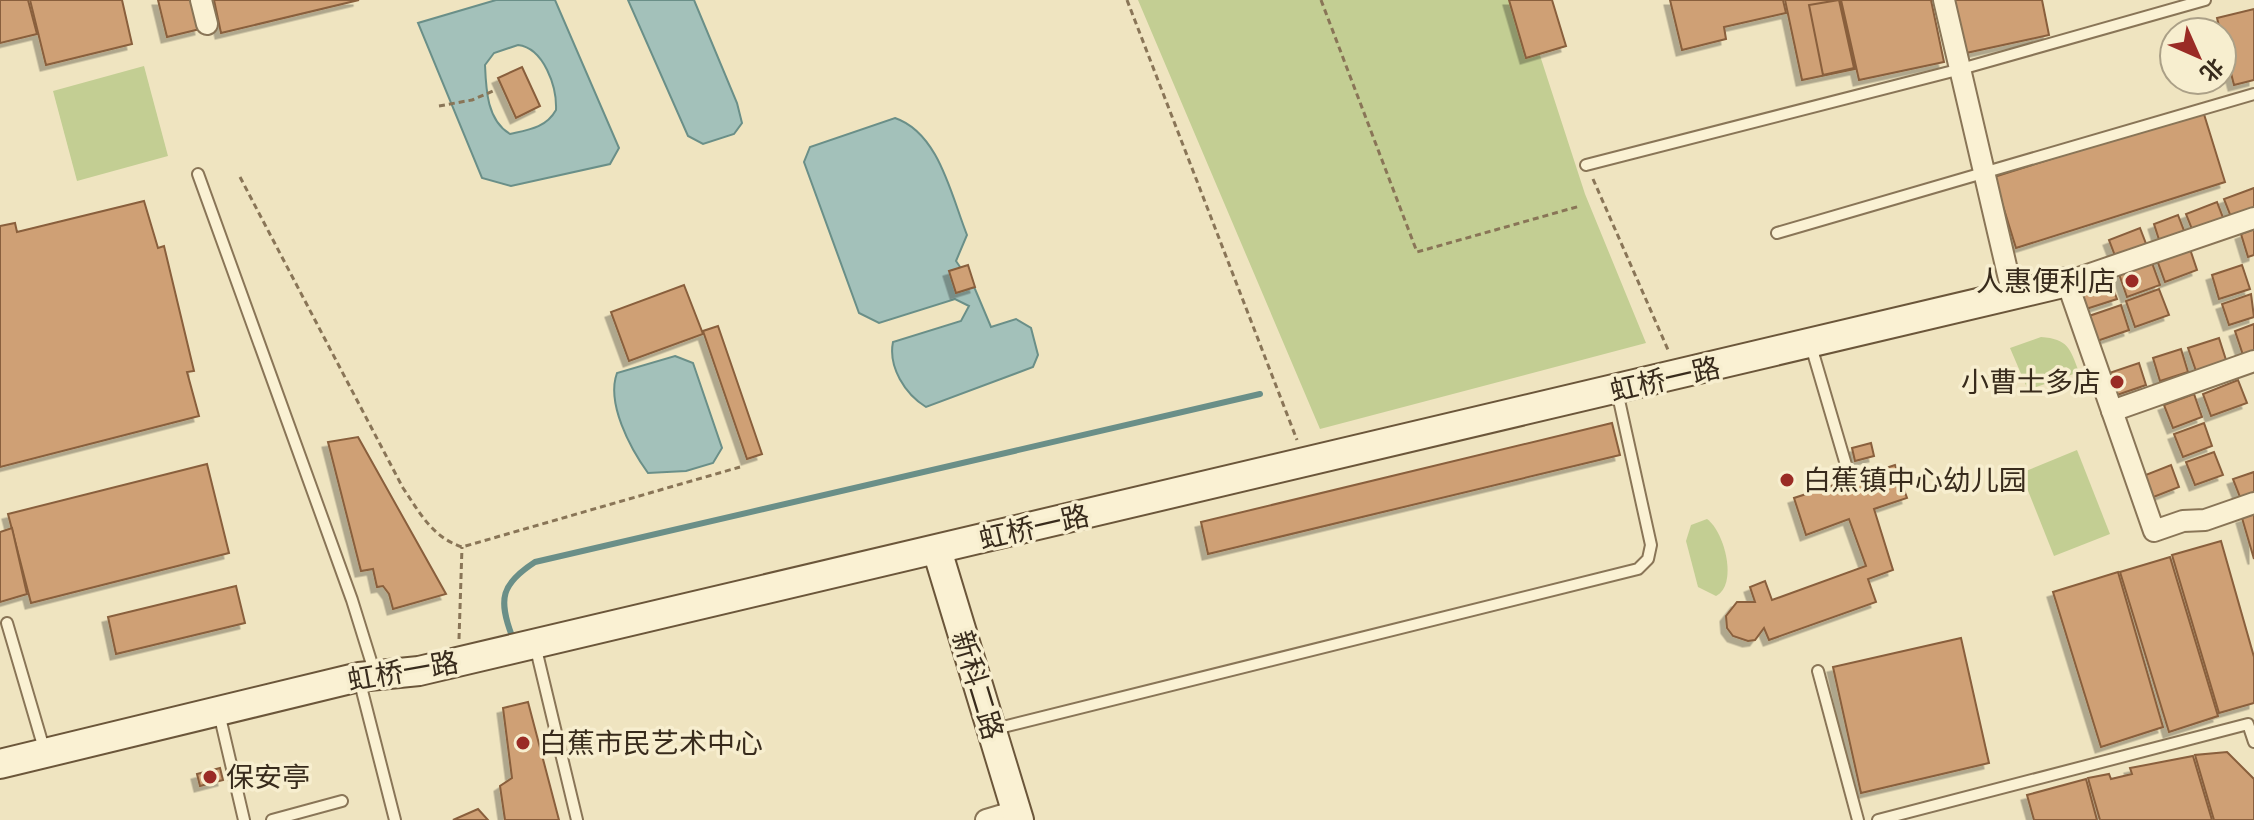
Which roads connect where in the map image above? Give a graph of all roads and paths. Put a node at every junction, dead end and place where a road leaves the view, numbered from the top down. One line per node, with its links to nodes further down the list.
1 (201, 0): 6 (street)
2 (1127, 0): 25 (path)
3 (1321, 0): 15 (path)
4 (1944, 0): 7 (street)
5 (2205, 0): 7 (lane)
6 (207, 24)
7 (1961, 69): 11 (lane); 12 (street)
8 (493, 91): 10 (path)
9 (2254, 94): 12 (lane)
10 (439, 106)
11 (1586, 165): 22 (path)
12 (1986, 171): 17 (lane); 19 (street)
13 (198, 174): 35 (lane)
14 (240, 177): 29 (path)
15 (1580, 206)
16 (2254, 218): 18 (street)
17 (1777, 233)
18 (2067, 282): 19 (street, 虹桥一路); 24 (street)
19 (2013, 296): 20 (street, 虹桥一路)
20 (1811, 344): 22 (street, 虹桥一路); 27 (lane)
21 (2254, 361): 24 (street)
22 (1680, 376): 23 (street, 虹桥一路)
23 (1617, 391): 25 (street, 虹桥一路); 37 (lane)
24 (2112, 411): 28 (street)
25 (1306, 462): 30 (street, 虹桥一路)
26 (740, 467): 29 (path)
27 (1849, 475)
28 (2254, 503)
29 (462, 547): 33 (path)
30 (937, 550): 32 (street, 虹桥一路); 37 (street, 新科二路)
31 (7, 623): 39 (lane)
32 (535, 643): 33 (street, 虹桥一路); 46 (lane)
33 (463, 660): 35 (street, 虹桥一路)
34 (1818, 671): 48 (lane)
35 (367, 676): 36 (street, 虹桥一路); 45 (lane)
36 (218, 711): 39 (street, 虹桥一路); 43 (lane)
37 (992, 729): 42 (street, 新科二路)
38 (2254, 742): 49 (lane)
39 (45, 753): 40 (street, 虹桥一路)
40 (0, 764)
41 (342, 801): 44 (lane)
42 (1018, 816): 47 (street)
43 (244, 820)
44 (272, 820)
45 (395, 820)
46 (577, 820)
47 (986, 820)
48 (1858, 820)
49 (1878, 820)

